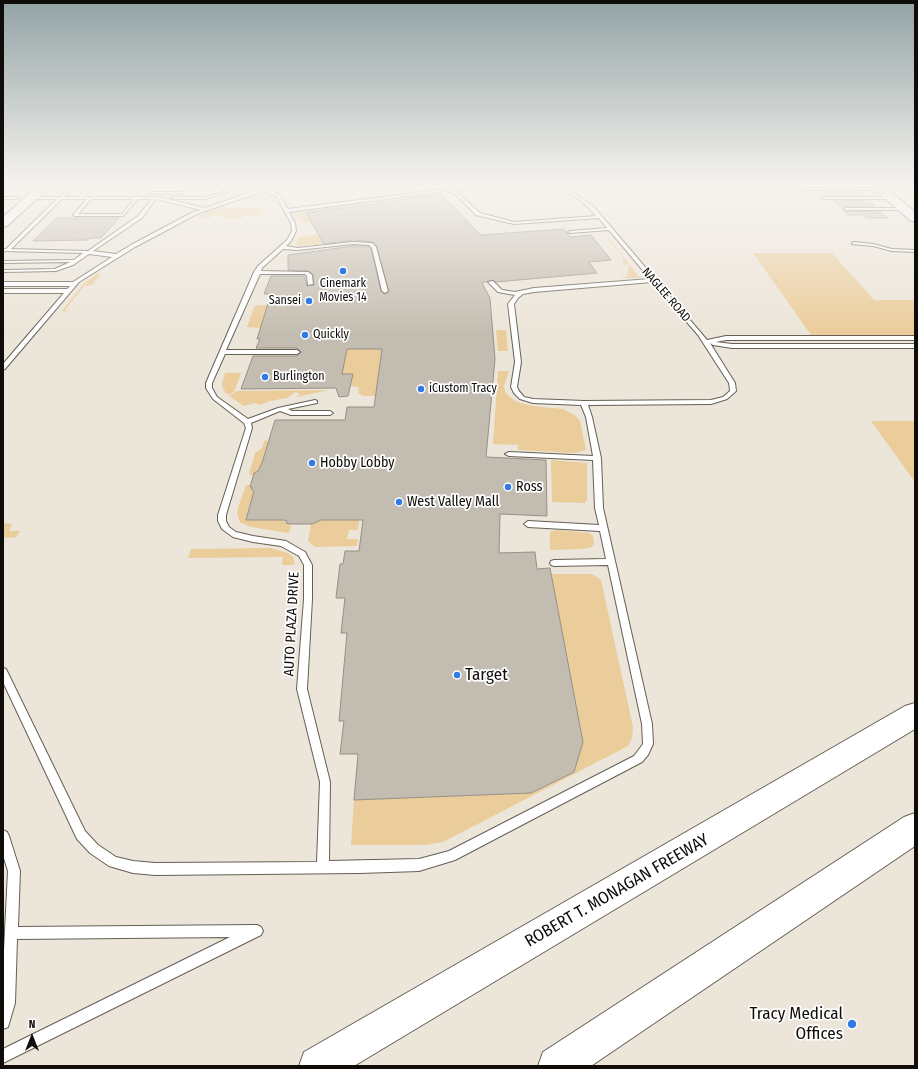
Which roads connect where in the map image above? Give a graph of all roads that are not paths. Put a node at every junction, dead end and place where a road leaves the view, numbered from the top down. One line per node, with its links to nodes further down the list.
1 (22, 235): 8 (lane)
2 (113, 235): 10 (lane)
3 (153, 235): 11 (lane)
4 (292, 235): 7 (lane)
5 (614, 235): 17 (lane, NAGLEE ROAD)
6 (854, 243): 9 (lane)
7 (281, 247): 16 (lane); 24 (lane)
8 (6, 250): 10 (lane); 12 (lane)
9 (915, 251)
10 (88, 252): 11 (lane); 13 (lane)
11 (117, 256): 20 (lane)
12 (3, 257)
13 (74, 261): 14 (lane); 15 (lane)
14 (3, 262)
15 (3, 271)
16 (257, 272): 21 (lane); 29 (lane)
17 (653, 280): 25 (lane); 27 (lane, NAGLEE ROAD)
18 (491, 282): 25 (lane)
19 (3, 284): 20 (lane)
20 (74, 284): 22 (lane)
21 (310, 284)
22 (68, 290): 23 (lane); 31 (lane)
23 (3, 291)
24 (385, 291)
25 (521, 293): 34 (lane)
26 (915, 338): 27 (lane)
27 (706, 342): 28 (lane); 34 (lane, NAGLEE ROAD)
28 (915, 346)
29 (222, 352): 30 (lane); 37 (lane)
30 (297, 352)
31 (6, 361): 32 (lane)
32 (3, 368)
33 (315, 402): 35 (lane)
34 (584, 403): 39 (lane)
35 (280, 409): 36 (lane); 37 (lane)
36 (330, 413)
37 (247, 422): 48 (lane, AUTO PLAZA DRIVE)
38 (510, 454): 39 (lane)
39 (597, 458): 41 (lane)
40 (528, 524): 41 (lane)
41 (604, 528): 42 (lane)
42 (611, 562): 43 (lane); 48 (lane)
43 (554, 563)
44 (3, 672): 48 (lane)
45 (915, 715): 52 (main road, ROBERT T. MONAGAN FREEWAY)
46 (915, 828): 53 (main road)
47 (3, 836): 49 (lane)
48 (323, 867)
49 (11, 933): 50 (lane); 51 (lane)
50 (3, 1022)
51 (3, 1056)
52 (318, 1066)
53 (557, 1066)

